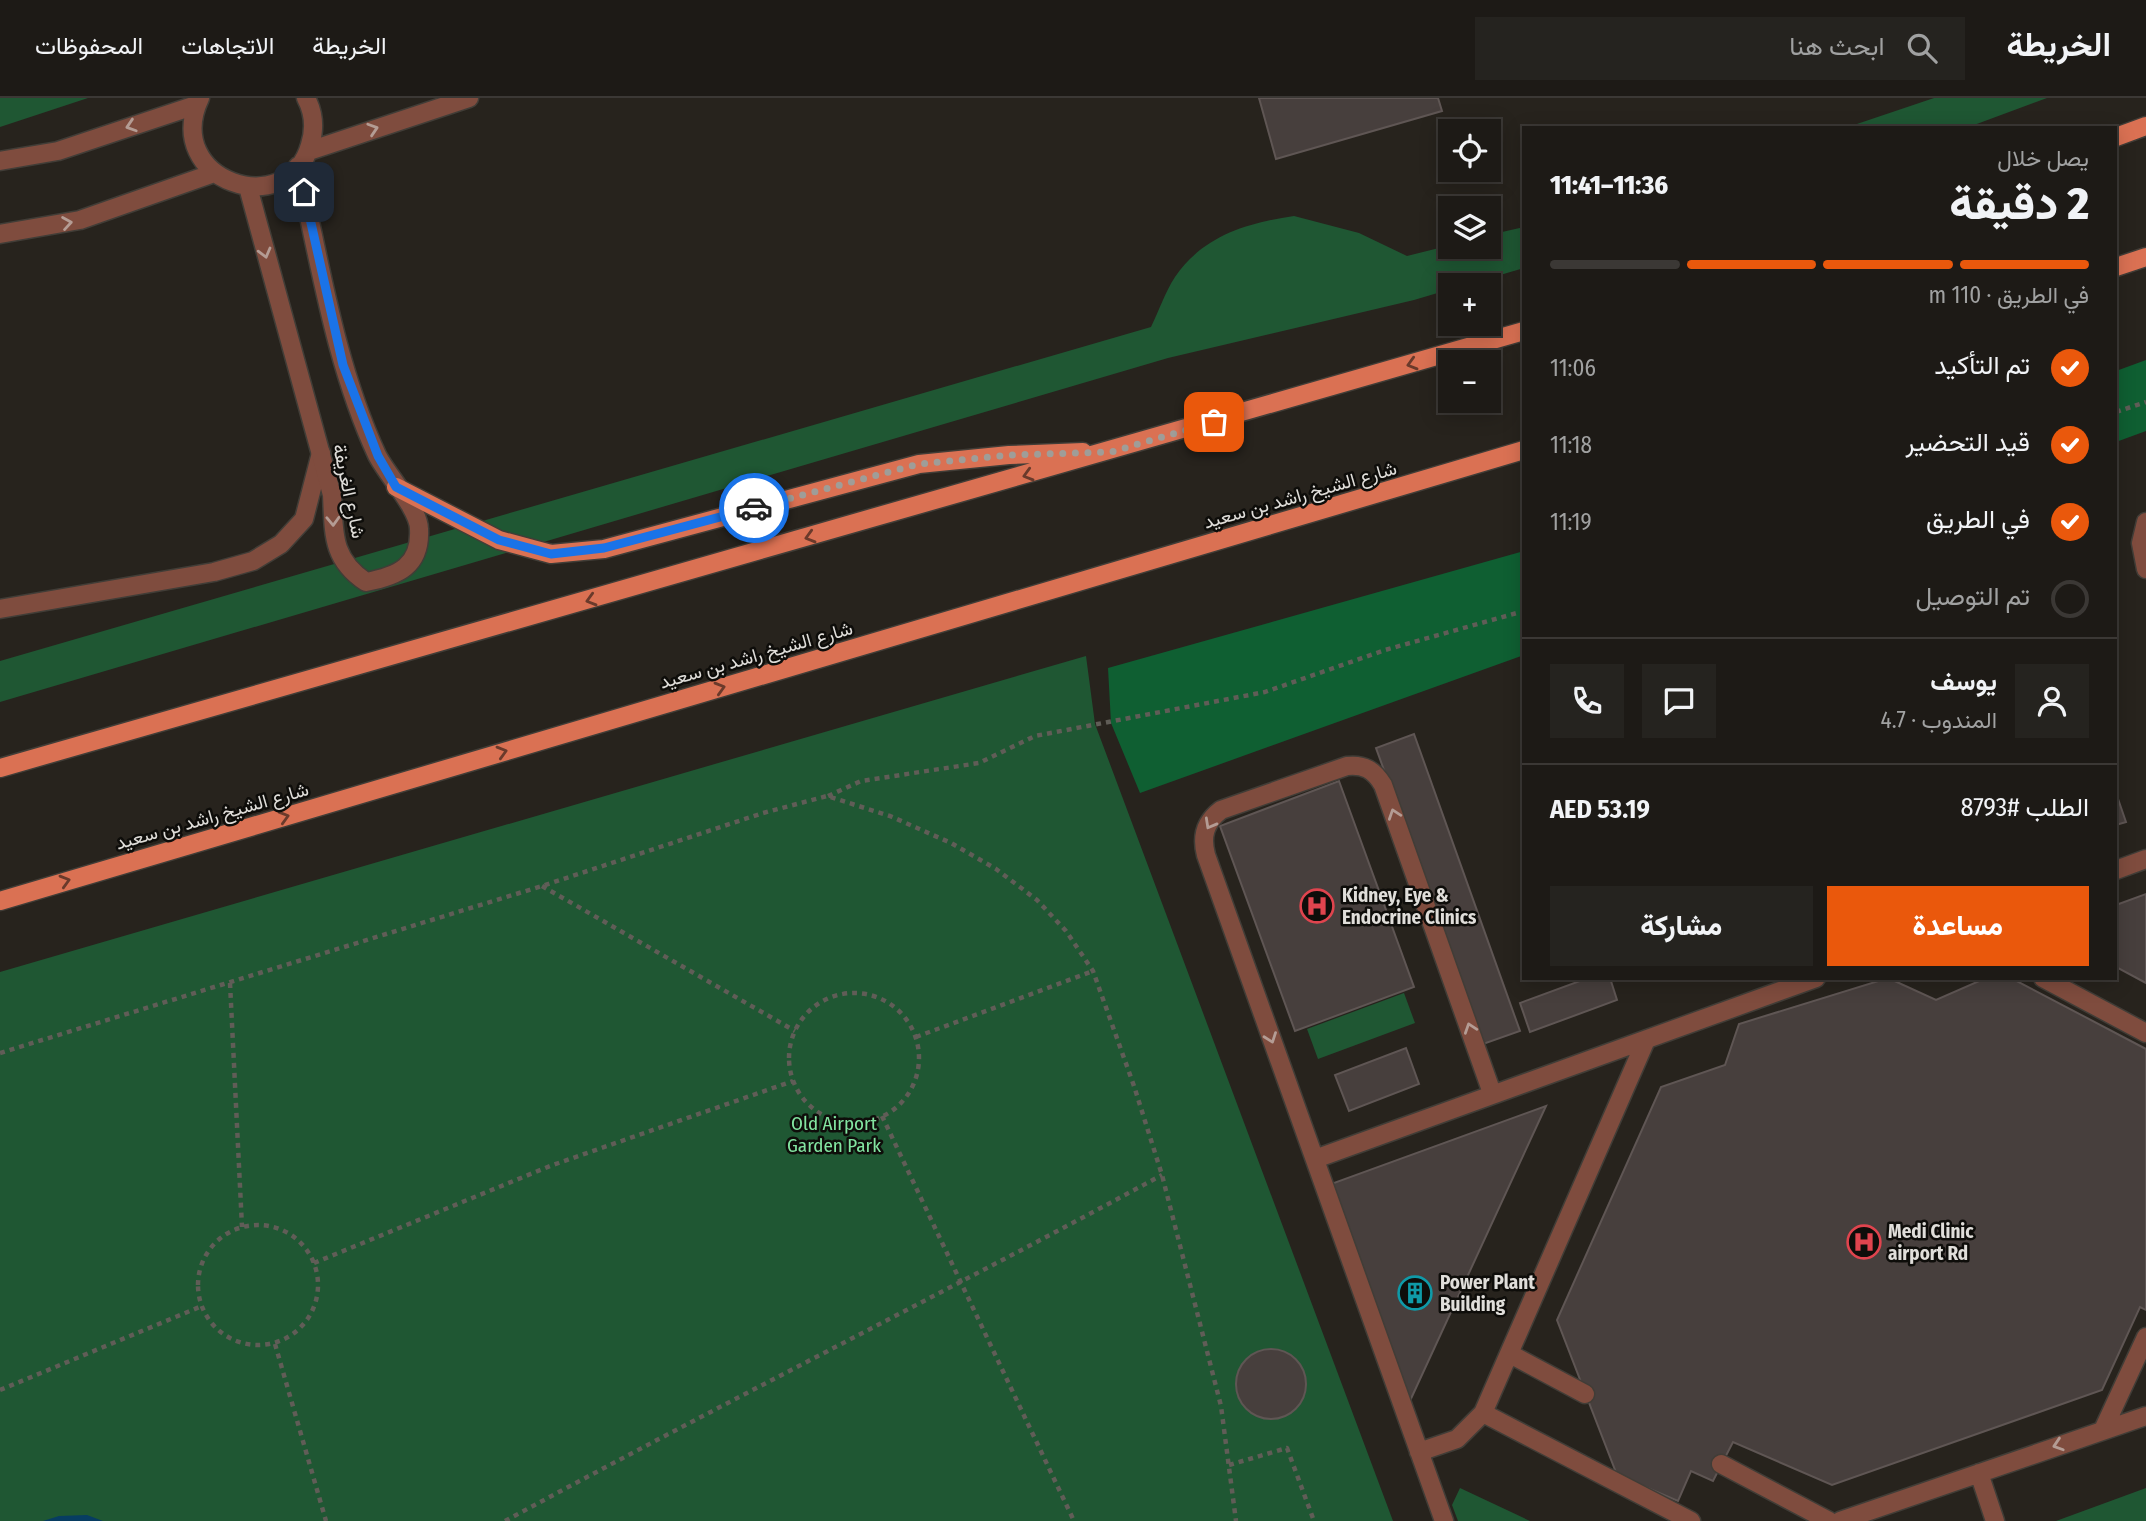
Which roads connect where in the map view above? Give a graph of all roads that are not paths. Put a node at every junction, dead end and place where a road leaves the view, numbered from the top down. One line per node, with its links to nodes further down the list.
1 (306, 98): 6 (street)
2 (469, 98): 6 (street, one-way to 2)
3 (198, 102): 7 (street, one-way to 7); 9 (street)
4 (2146, 126): 5 (main road)
5 (2117, 137)
6 (309, 151): 8 (street)
7 (0, 161)
8 (298, 166): 10 (street); 18 (street, شارع الغريفة)
9 (214, 173): 10 (street); 11 (street, one-way to 9)
10 (248, 187): 17 (street, شارع الغريفة, one-way to 17)
11 (0, 234)
12 (2146, 257): 13 (main road)
13 (2117, 267)
14 (1522, 332): 16 (main road, one-way to 16)
15 (1522, 451): 25 (main road, شارع الشيخ راشد بن سعيد, one-way to 15)
16 (1111, 452): 18 (main road); 22 (main road, one-way to 22)
17 (321, 453): 18 (street, شارع الغريفة, one-way to 18); 21 (street)
18 (396, 487)
19 (2146, 522): 20 (street)
20 (2146, 569)
21 (0, 609)
22 (0, 768)
23 (2146, 859): 24 (street)
24 (2117, 870)
25 (0, 901)
26 (1811, 980): 29 (street)
27 (2047, 980): 28 (street)
28 (2146, 1033)
29 (1646, 1040): 30 (street); 33 (street)
30 (1492, 1093): 31 (street); 31 (street, one-way to 31)
31 (1315, 1159): 38 (street)
32 (2145, 1343): 37 (street)
33 (1510, 1354): 34 (street); 35 (street)
34 (1585, 1394)
35 (1483, 1413): 38 (street); 42 (street)
36 (2146, 1416): 37 (street)
37 (2103, 1430): 40 (street, one-way to 40)
38 (1419, 1452): 41 (street)
39 (1721, 1464): 43 (street)
40 (1979, 1473): 44 (street); 45 (street)
41 (1444, 1521)
42 (1691, 1521)
43 (1829, 1521)
44 (1840, 1521)
45 (1995, 1521)

